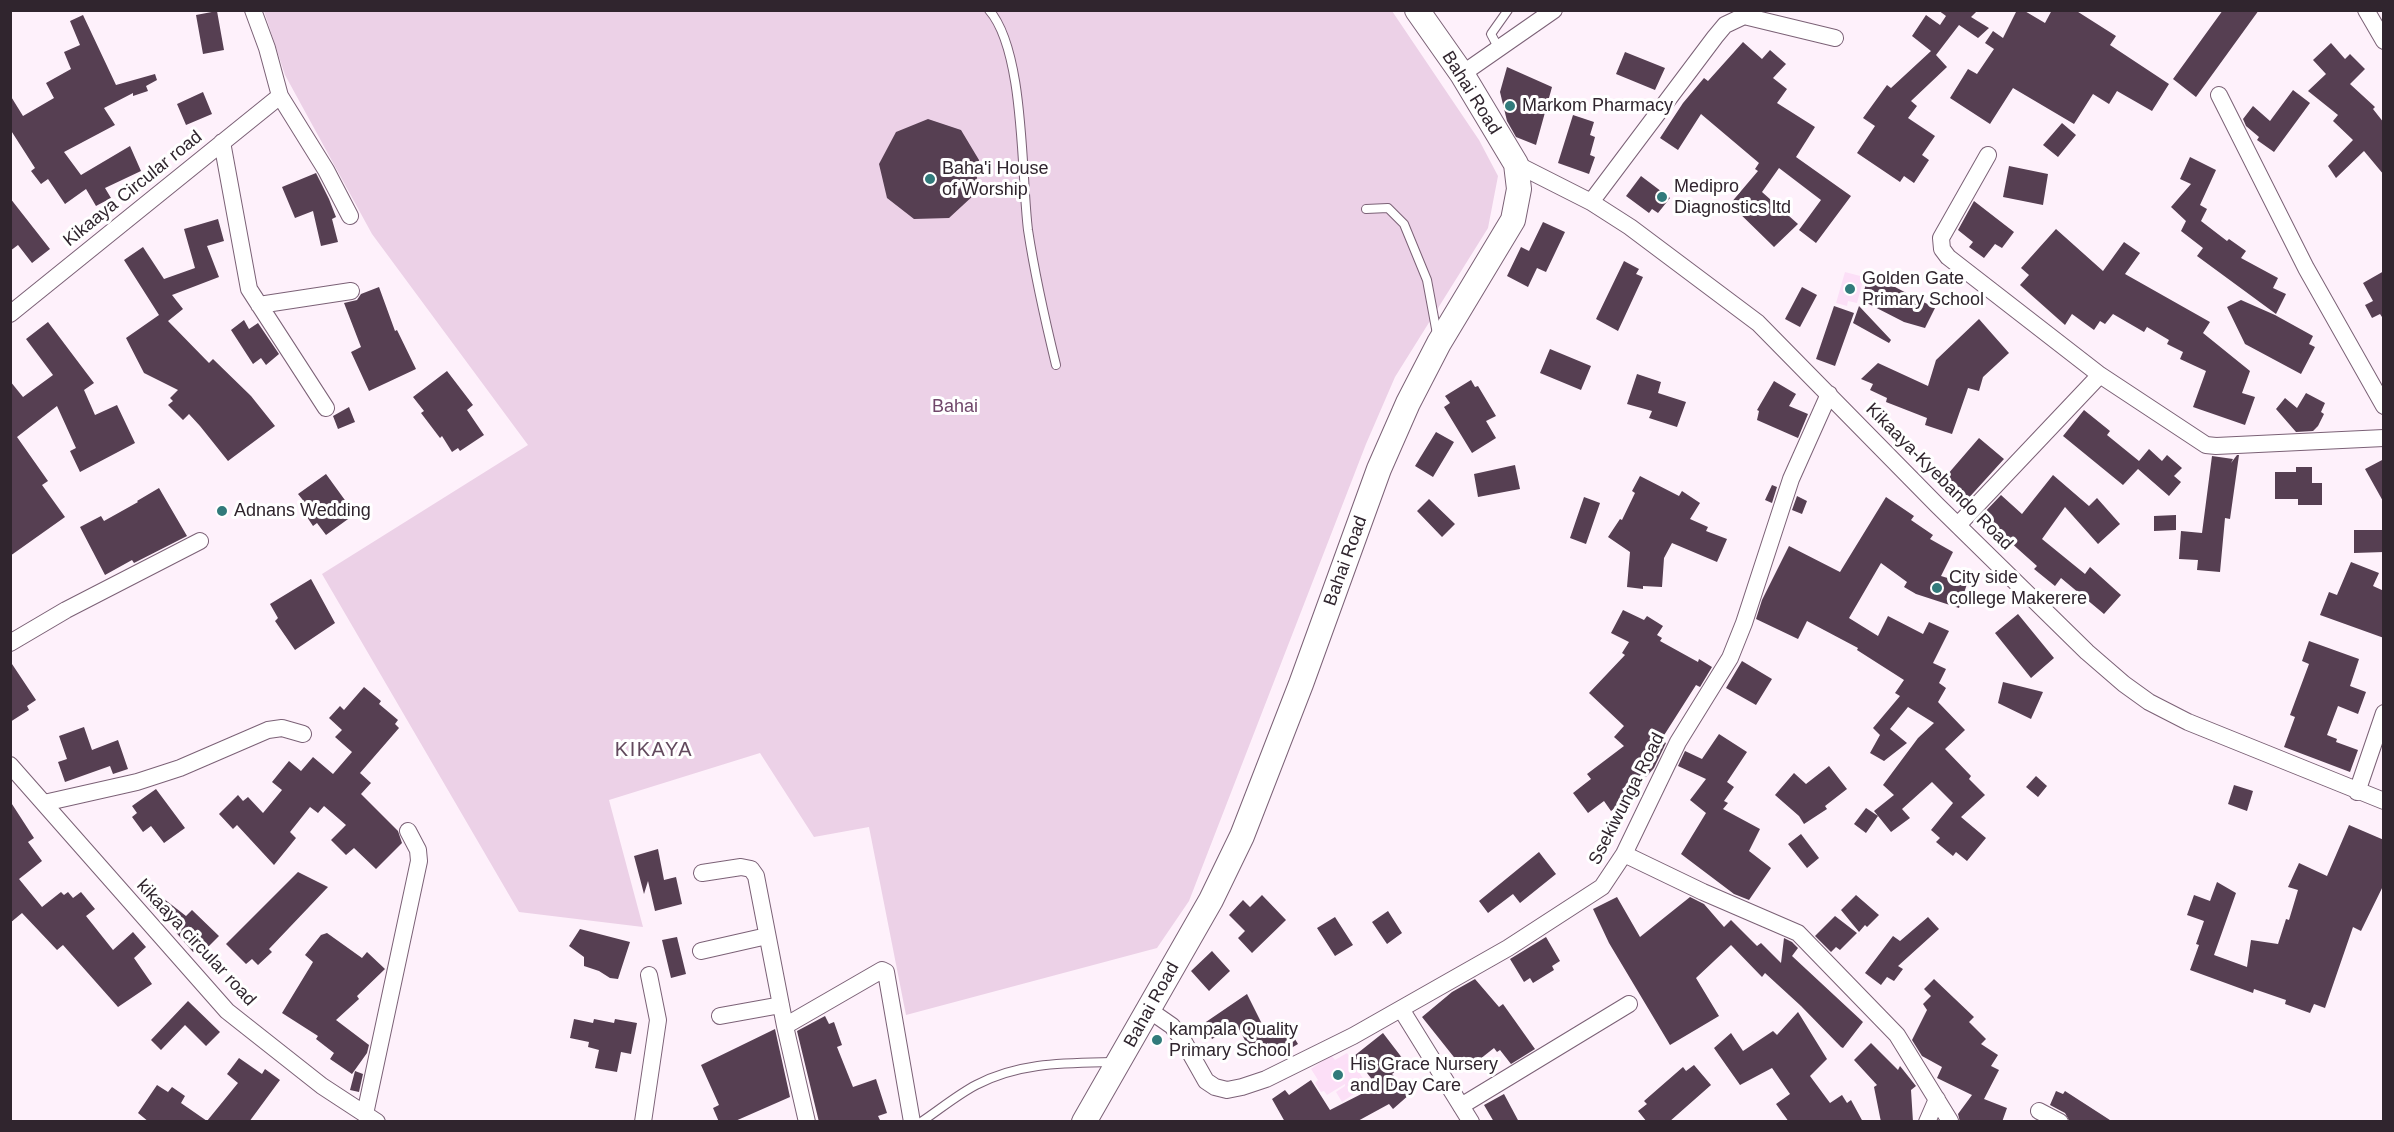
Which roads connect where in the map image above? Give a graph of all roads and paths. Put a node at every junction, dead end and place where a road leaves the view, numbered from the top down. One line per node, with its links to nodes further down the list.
1 (253, 10): 11 (street)
2 (989, 10): 23 (lane)
3 (1417, 10): 10 (street, Bahai Road)
4 (1508, 10): 9 (lane)
5 (1554, 10): 9 (street)
6 (2366, 10): 8 (street)
7 (1835, 38): 16 (street)
8 (2384, 41)
9 (1499, 49): 10 (street)
10 (1462, 74): 15 (street, Bahai Road)
11 (280, 96): 13 (street, Kikaaya Circular road); 18 (street)
12 (2219, 96): 26 (street)
13 (222, 142): 20 (street); 21 (street, Kikaaya Circular road)
14 (1988, 155): 24 (street)
15 (1516, 164): 16 (street, Kikaaya-Kyebando Road); 22 (street, Bahai Road)
16 (1591, 202): 25 (street, Kikaaya-Kyebando Road)
17 (1366, 208): 22 (lane)
18 (350, 216)
19 (351, 291): 20 (street)
20 (259, 305): 27 (street)
21 (10, 314)
22 (1439, 343): 47 (street, Bahai Road)
23 (1056, 365)
24 (2100, 375): 28 (street); 29 (street)
25 (1829, 394): 29 (street, Kikaaya-Kyebando Road); 39 (street, Ssekiwunga Road)
26 (2384, 406)
27 (326, 408)
28 (2384, 438)
29 (1958, 525): 35 (street, Kikaaya-Kyebando Road)
30 (200, 541): 31 (street)
31 (10, 643)
32 (2384, 713): 35 (street)
33 (303, 734): 37 (street)
34 (10, 765): 37 (street, kikaaya circular road)
35 (2357, 792): 36 (street, Kikaaya-Kyebando Road)
36 (2384, 801)
37 (44, 803): 54 (street, kikaaya circular road)
38 (408, 831): 54 (street)
39 (1624, 854): 46 (street, Ssekiwunga Road); 51 (street)
40 (702, 873): 41 (street)
41 (767, 936): 42 (street); 45 (street)
42 (701, 951)
43 (649, 975): 56 (street)
44 (1629, 1004): 52 (street)
45 (781, 1005): 48 (street); 49 (street)
46 (1401, 1009): 47 (street, Ssekiwunga Road); 52 (street)
47 (1149, 1010): 50 (street, Bahai Road)
48 (720, 1016)
49 (785, 1026): 57 (street); 58 (street)
50 (1120, 1062): 59 (lane); 60 (street, Bahai Road)
51 (1937, 1100): 55 (street); 62 (street)
52 (1461, 1106): 61 (street)
53 (2039, 1111): 63 (street)
54 (371, 1118)
55 (1950, 1121)
56 (643, 1122)
57 (807, 1122)
58 (912, 1122)
59 (921, 1122)
60 (1084, 1122)
61 (1471, 1122)
62 (1927, 1122)
63 (2060, 1122)

